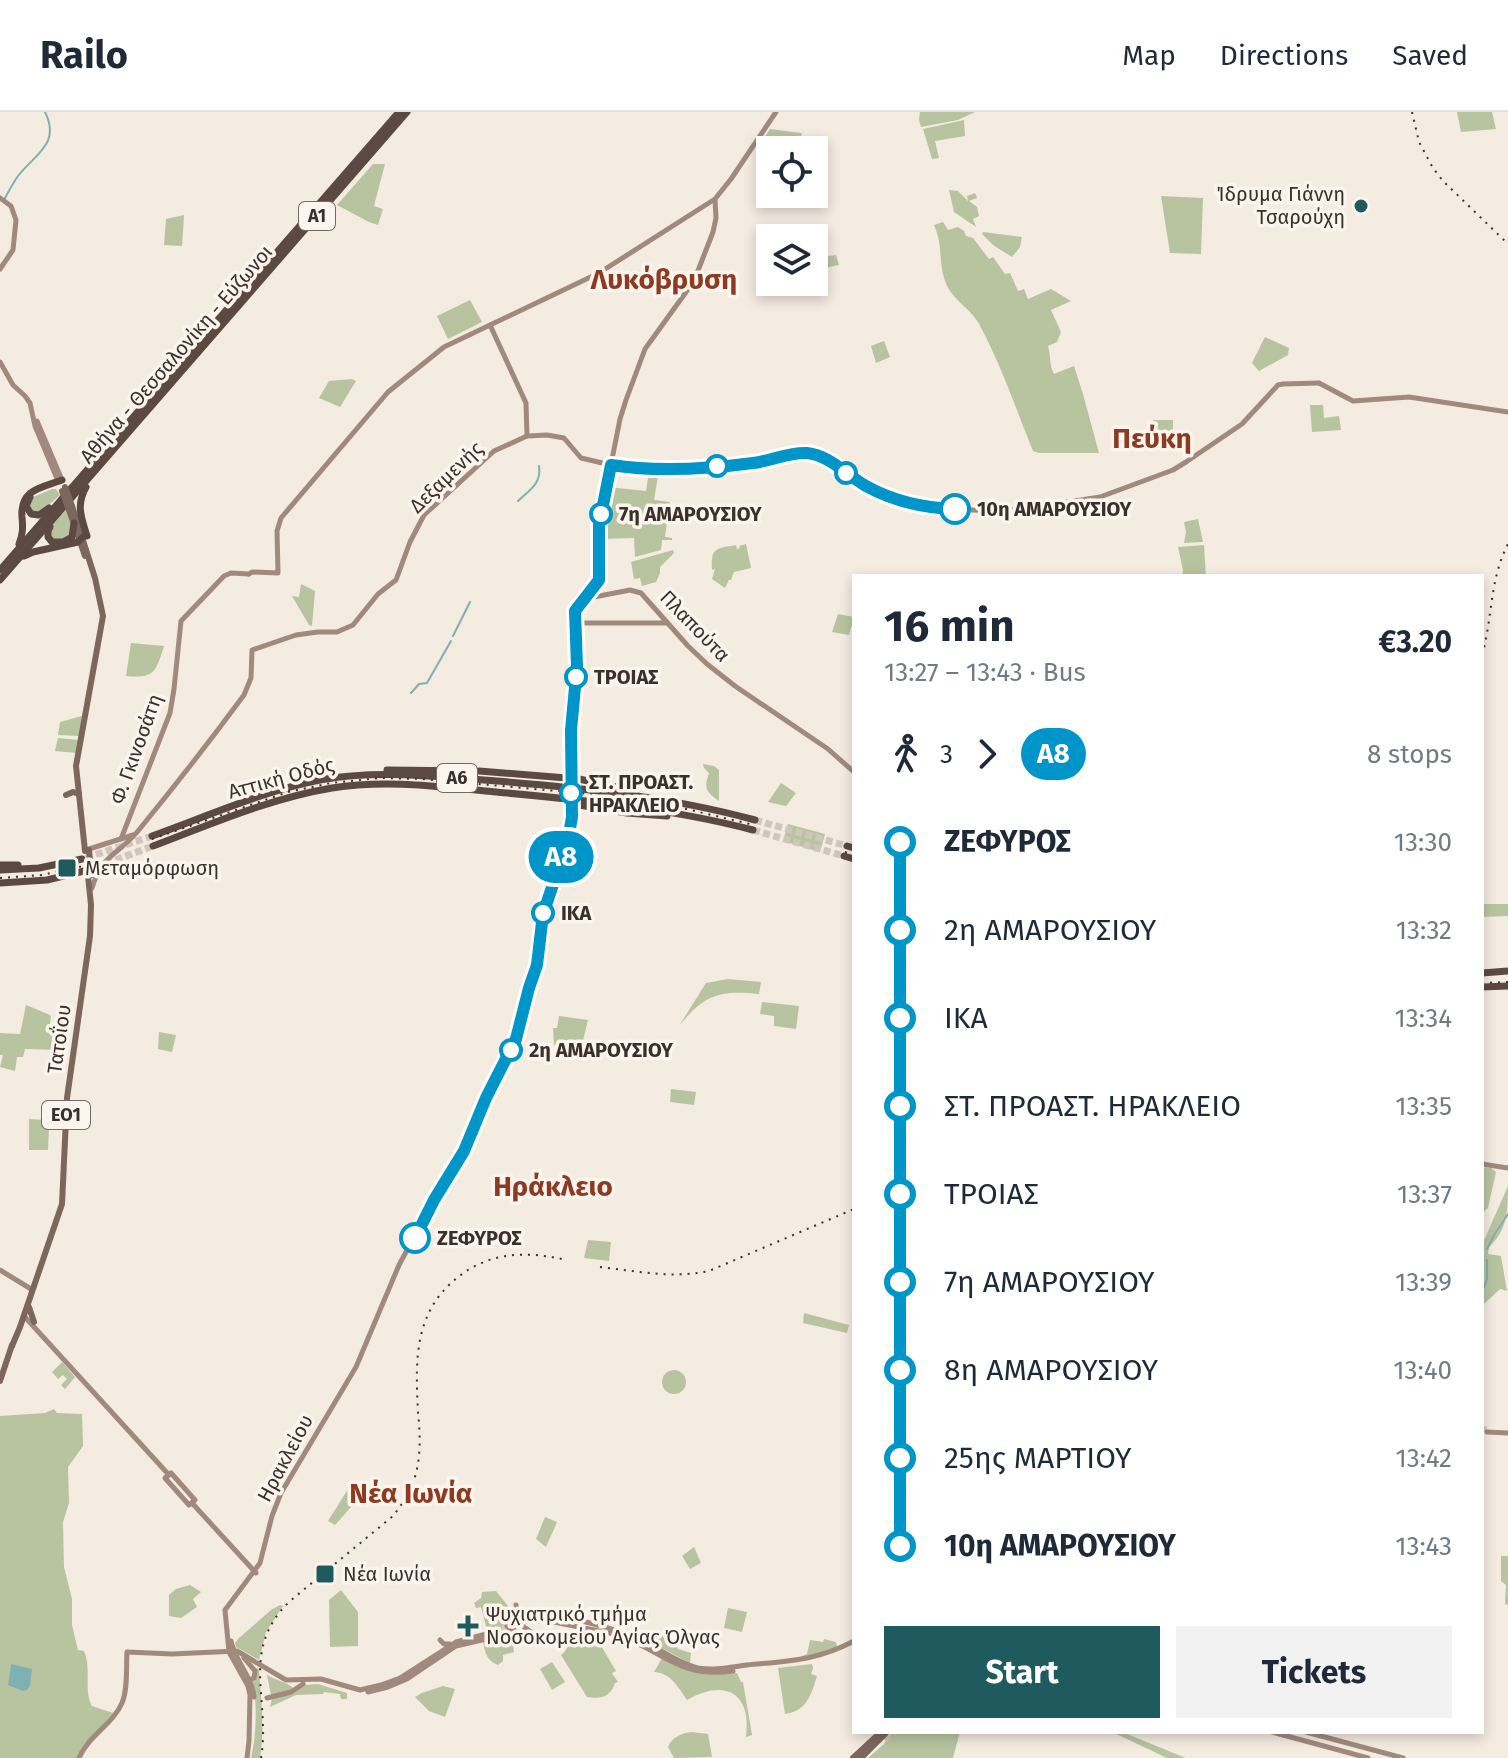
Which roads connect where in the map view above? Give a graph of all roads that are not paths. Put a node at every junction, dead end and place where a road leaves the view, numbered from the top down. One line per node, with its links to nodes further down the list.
1 (399, 112): 16 (highway, Αθήνα - Θεσσαλονίκη - Εύζωνοι / Α1)
2 (407, 112): 14 (highway, Αθήνα - Θεσσαλονίκη - Εύζωνοι / Α1)
3 (776, 112): 5 (main road)
4 (0, 198): 6 (main road)
5 (715, 199): 7 (main road); 13 (main road, Ηρακλείου)
6 (0, 269)
7 (490, 325): 12 (main road); 43 (main road, Φ. Γκινοσάτη)
8 (0, 362): 11 (main road)
9 (1317, 382): 10 (main road); 17 (main road); 17 (main road)
10 (1508, 412)
11 (34, 417): 15 (main road); 16 (main road)
12 (527, 436): 13 (main road); 41 (main road, Δεξαμενής)
13 (611, 465): 17 (main road); 26 (main road, Ηρακλείου)
14 (98, 468): 19 (highway, Αθήνα - Θεσσαλονίκη - Εύζωνοι / Α1); 20 (highway)
15 (54, 472): 16 (highway)
16 (59, 487): 18 (main road, ΕΟ1, bridge); 22 (highway, Αθήνα - Θεσσαλονίκη - Εύζωνοι / Α1); 22 (highway)
17 (940, 507)
18 (70, 508): 20 (main road, ΕΟ1); 21 (main road, ΕΟ1)
19 (57, 514): 20 (highway); 22 (highway, Αθήνα - Θεσσαλονίκη - Εύζωνοι / Α1)
20 (81, 521): 21 (highway)
21 (81, 541): 22 (highway); 25 (main road, ΕΟ1); 25 (main road)
22 (10, 563): 23 (highway, Αθήνα - Θεσσαλονίκη - Εύζωνοι / Α1); 24 (highway, Αθήνα - Θεσσαλονίκη - Εύζωνοι / Α1)
23 (0, 570)
24 (0, 580)
25 (98, 584): 29 (main road, ΕΟ1)
26 (583, 599): 27 (main road, Ηρακλείου); 28 (main road, Πλαπούτα)
27 (575, 623): 28 (main road); 31 (main road, Ηρακλείου)
28 (667, 623): 30 (main road, Πλαπούτα)
29 (76, 766): 34 (main road, ΕΟ1); 45 (main road, ΕΟ1)
30 (852, 768)
31 (572, 779): 32 (highway); 36 (main road, Ηρακλείου, bridge); 37 (highway)
32 (322, 780): 37 (highway, Αττική Οδός / Α6); 42 (highway, Αττική Οδός / Α6)
33 (404, 784): 36 (highway); 39 (highway, Αττική Οδός / Α6); 44 (highway, Αττική Οδός / Α6)
34 (79, 794): 35 (main road); 45 (main road, ΕΟ1)
35 (66, 795)
36 (573, 803): 39 (highway); 57 (main road, Ηρακλείου)
37 (694, 805): 38 (highway, Αττική Οδός / Α6)
38 (755, 820)
39 (723, 822): 40 (highway, Αττική Οδός / Α6)
40 (753, 830)
41 (135, 834): 43 (main road); 51 (main road)
42 (152, 836)
43 (121, 839): 45 (main road)
44 (153, 846)
45 (86, 852): 48 (highway); 49 (main road, ΕΟ1, bridge)
46 (844, 856): 47 (highway)
47 (852, 858)
48 (0, 867)
49 (87, 874): 50 (highway); 51 (main road, ΕΟ1); 52 (main road, ΕΟ1)
50 (0, 884)
51 (92, 888): 52 (main road, ΕΟ1)
52 (91, 905): 62 (main road, Τατοΐου / ΕΟ1)
53 (1508, 973): 54 (highway)
54 (1484, 974)
55 (1508, 986): 56 (highway)
56 (1484, 987)
57 (466, 1145): 58 (main road); 71 (main road, Ηρακλείου)
58 (472, 1154)
59 (1484, 1164): 60 (main road)
60 (1508, 1168)
61 (0, 1270): 62 (main road)
62 (32, 1290): 63 (main road, ΕΟ1); 64 (main road, ΕΟ1)
63 (28, 1303): 64 (main road, ΕΟ1); 65 (main road)
64 (23, 1314): 65 (main road); 66 (main road, ΕΟ1); 67 (main road, ΕΟ1)
65 (33, 1323): 66 (main road); 71 (main road)
66 (20, 1327): 67 (main road, ΕΟ1)
67 (12, 1346): 68 (main road, ΕΟ1)
68 (0, 1381)
69 (1487, 1430): 70 (main road)
70 (1508, 1431)
71 (256, 1573): 80 (main road, Ηρακλείου)
72 (516, 1605): 73 (main road)
73 (512, 1626): 74 (main road); 77 (main road); 79 (main road)
74 (531, 1632)
75 (440, 1640): 76 (main road)
76 (451, 1644): 80 (main road); 85 (main road)
77 (852, 1644)
78 (852, 1644): 79 (main road)
79 (650, 1649): 81 (main road)
80 (232, 1652): 82 (main road); 83 (main road, Ηρακλείου); 91 (main road); 92 (main road, Ηρακλείου)
81 (641, 1652)
82 (244, 1658): 83 (main road); 84 (main road)
83 (249, 1680): 92 (main road, Ηρακλείου)
84 (290, 1684): 85 (main road); 86 (main road)
85 (303, 1684): 86 (main road)
86 (296, 1690): 87 (main road)
87 (267, 1698)
88 (883, 1734): 93 (main road); 94 (main road)
89 (1279, 1734): 95 (main road)
90 (1313, 1734): 96 (main road)
91 (79, 1758)
92 (248, 1758)
93 (853, 1758)
94 (863, 1758)
95 (1368, 1758)
96 (1403, 1758)

